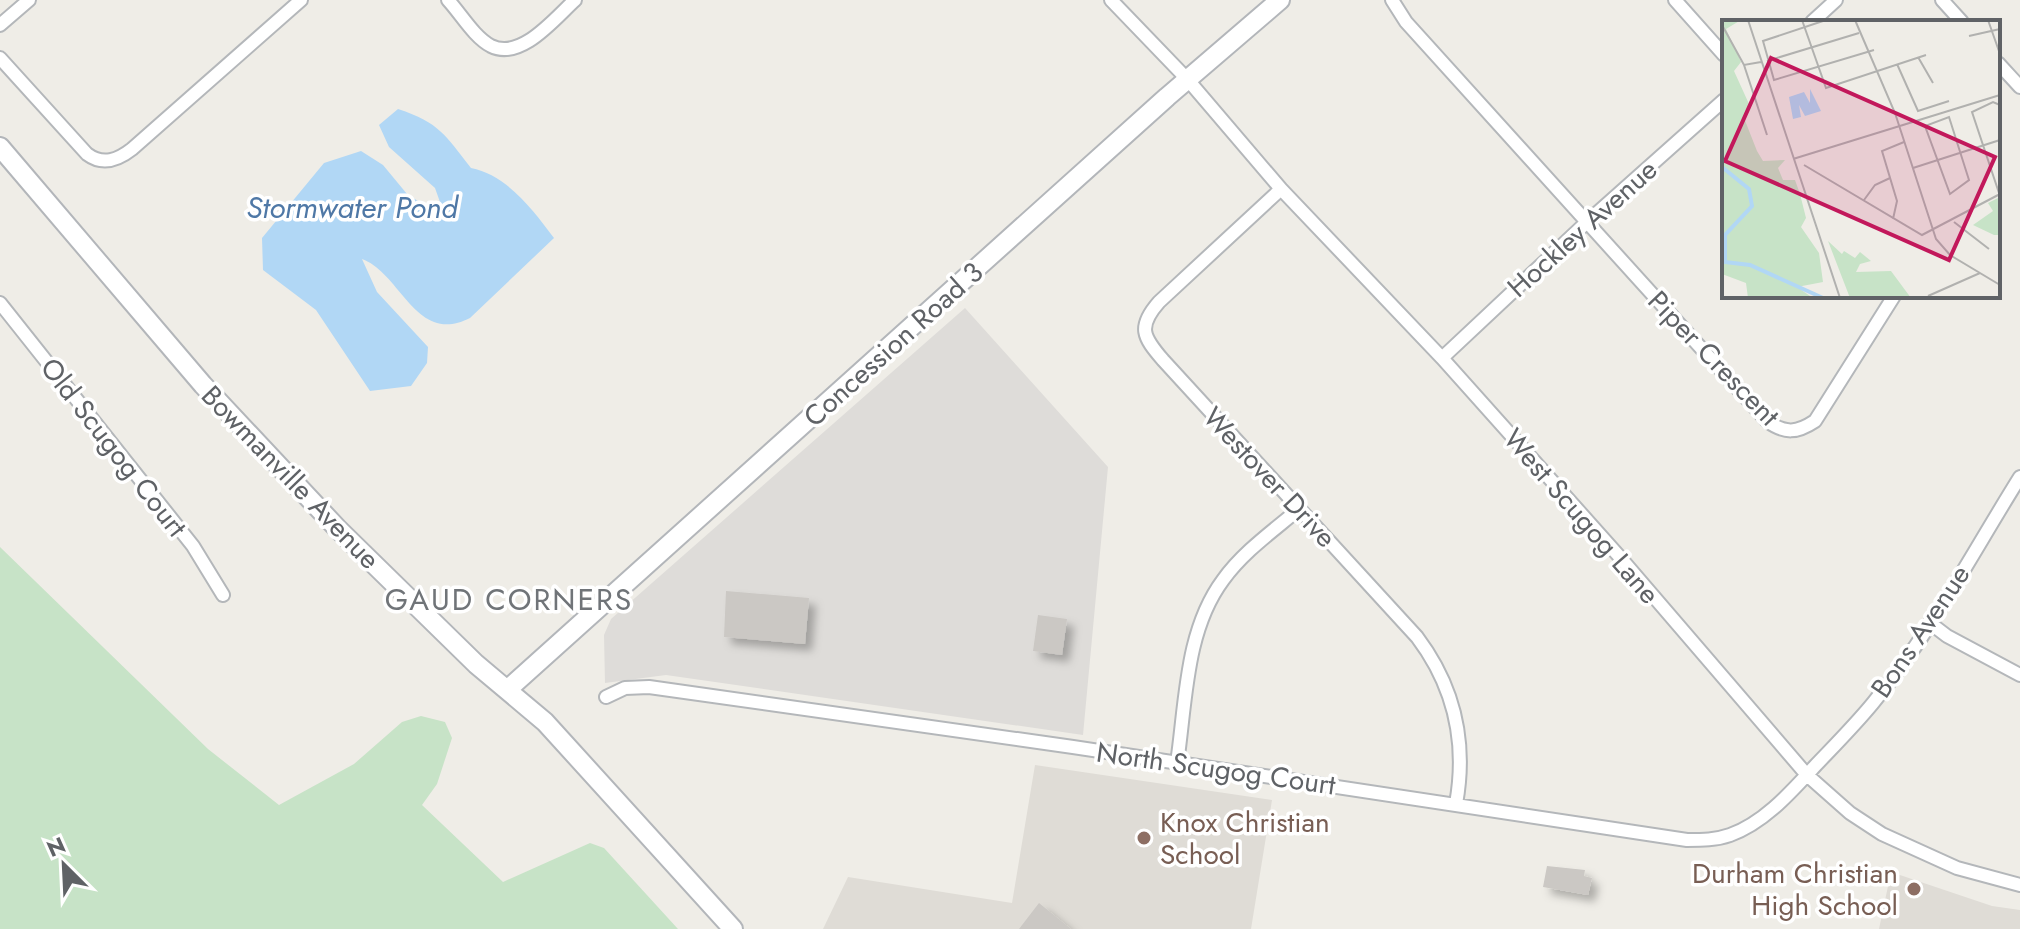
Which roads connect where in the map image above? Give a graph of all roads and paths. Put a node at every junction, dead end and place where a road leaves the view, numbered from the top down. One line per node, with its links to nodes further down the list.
1 (29, 0): 13 (street)
2 (301, 0): 15 (street)
3 (448, 0): 4 (street)
4 (575, 0)
5 (1111, 0): 17 (street, West Scugog Lane)
6 (1280, 0): 17 (main road, Concession Road 3)
7 (1392, 0): 22 (street)
8 (1675, 0): 14 (street)
9 (1836, 0): 11 (street)
10 (1942, 0): 12 (street)
11 (1814, 20)
12 (1960, 20)
13 (0, 25)
14 (1722, 53)
15 (0, 58)
16 (2000, 65): 18 (street)
17 (1188, 80): 21 (street, West Scugog Lane); 31 (main road, Concession Road 3)
18 (2020, 87)
19 (1722, 102): 22 (street, Hockley Avenue)
20 (0, 147): 31 (main road, Bowmanville Avenue)
21 (1281, 189): 25 (street, West Scugog Lane); 27 (street, Westover Drive)
22 (1587, 222): 23 (street, Piper Crescent); 25 (street, Hockley Avenue)
23 (1893, 298)
24 (0, 303): 28 (street, Old Scugog Court)
25 (1442, 358): 34 (street, West Scugog Lane)
26 (2020, 477): 29 (street, Bons Avenue)
27 (1299, 509): 33 (street); 35 (street, Westover Drive)
28 (223, 595)
29 (1930, 623): 30 (street); 34 (street, Bons Avenue)
30 (2020, 675)
31 (507, 690): 37 (main road, Bowmanville Avenue)
32 (606, 697): 33 (street, North Scugog Court)
33 (1177, 763): 35 (street, North Scugog Court)
34 (1807, 775): 35 (street, North Scugog Court); 36 (street, West Scugog Lane)
35 (1456, 804)
36 (2020, 885)
37 (733, 929)

